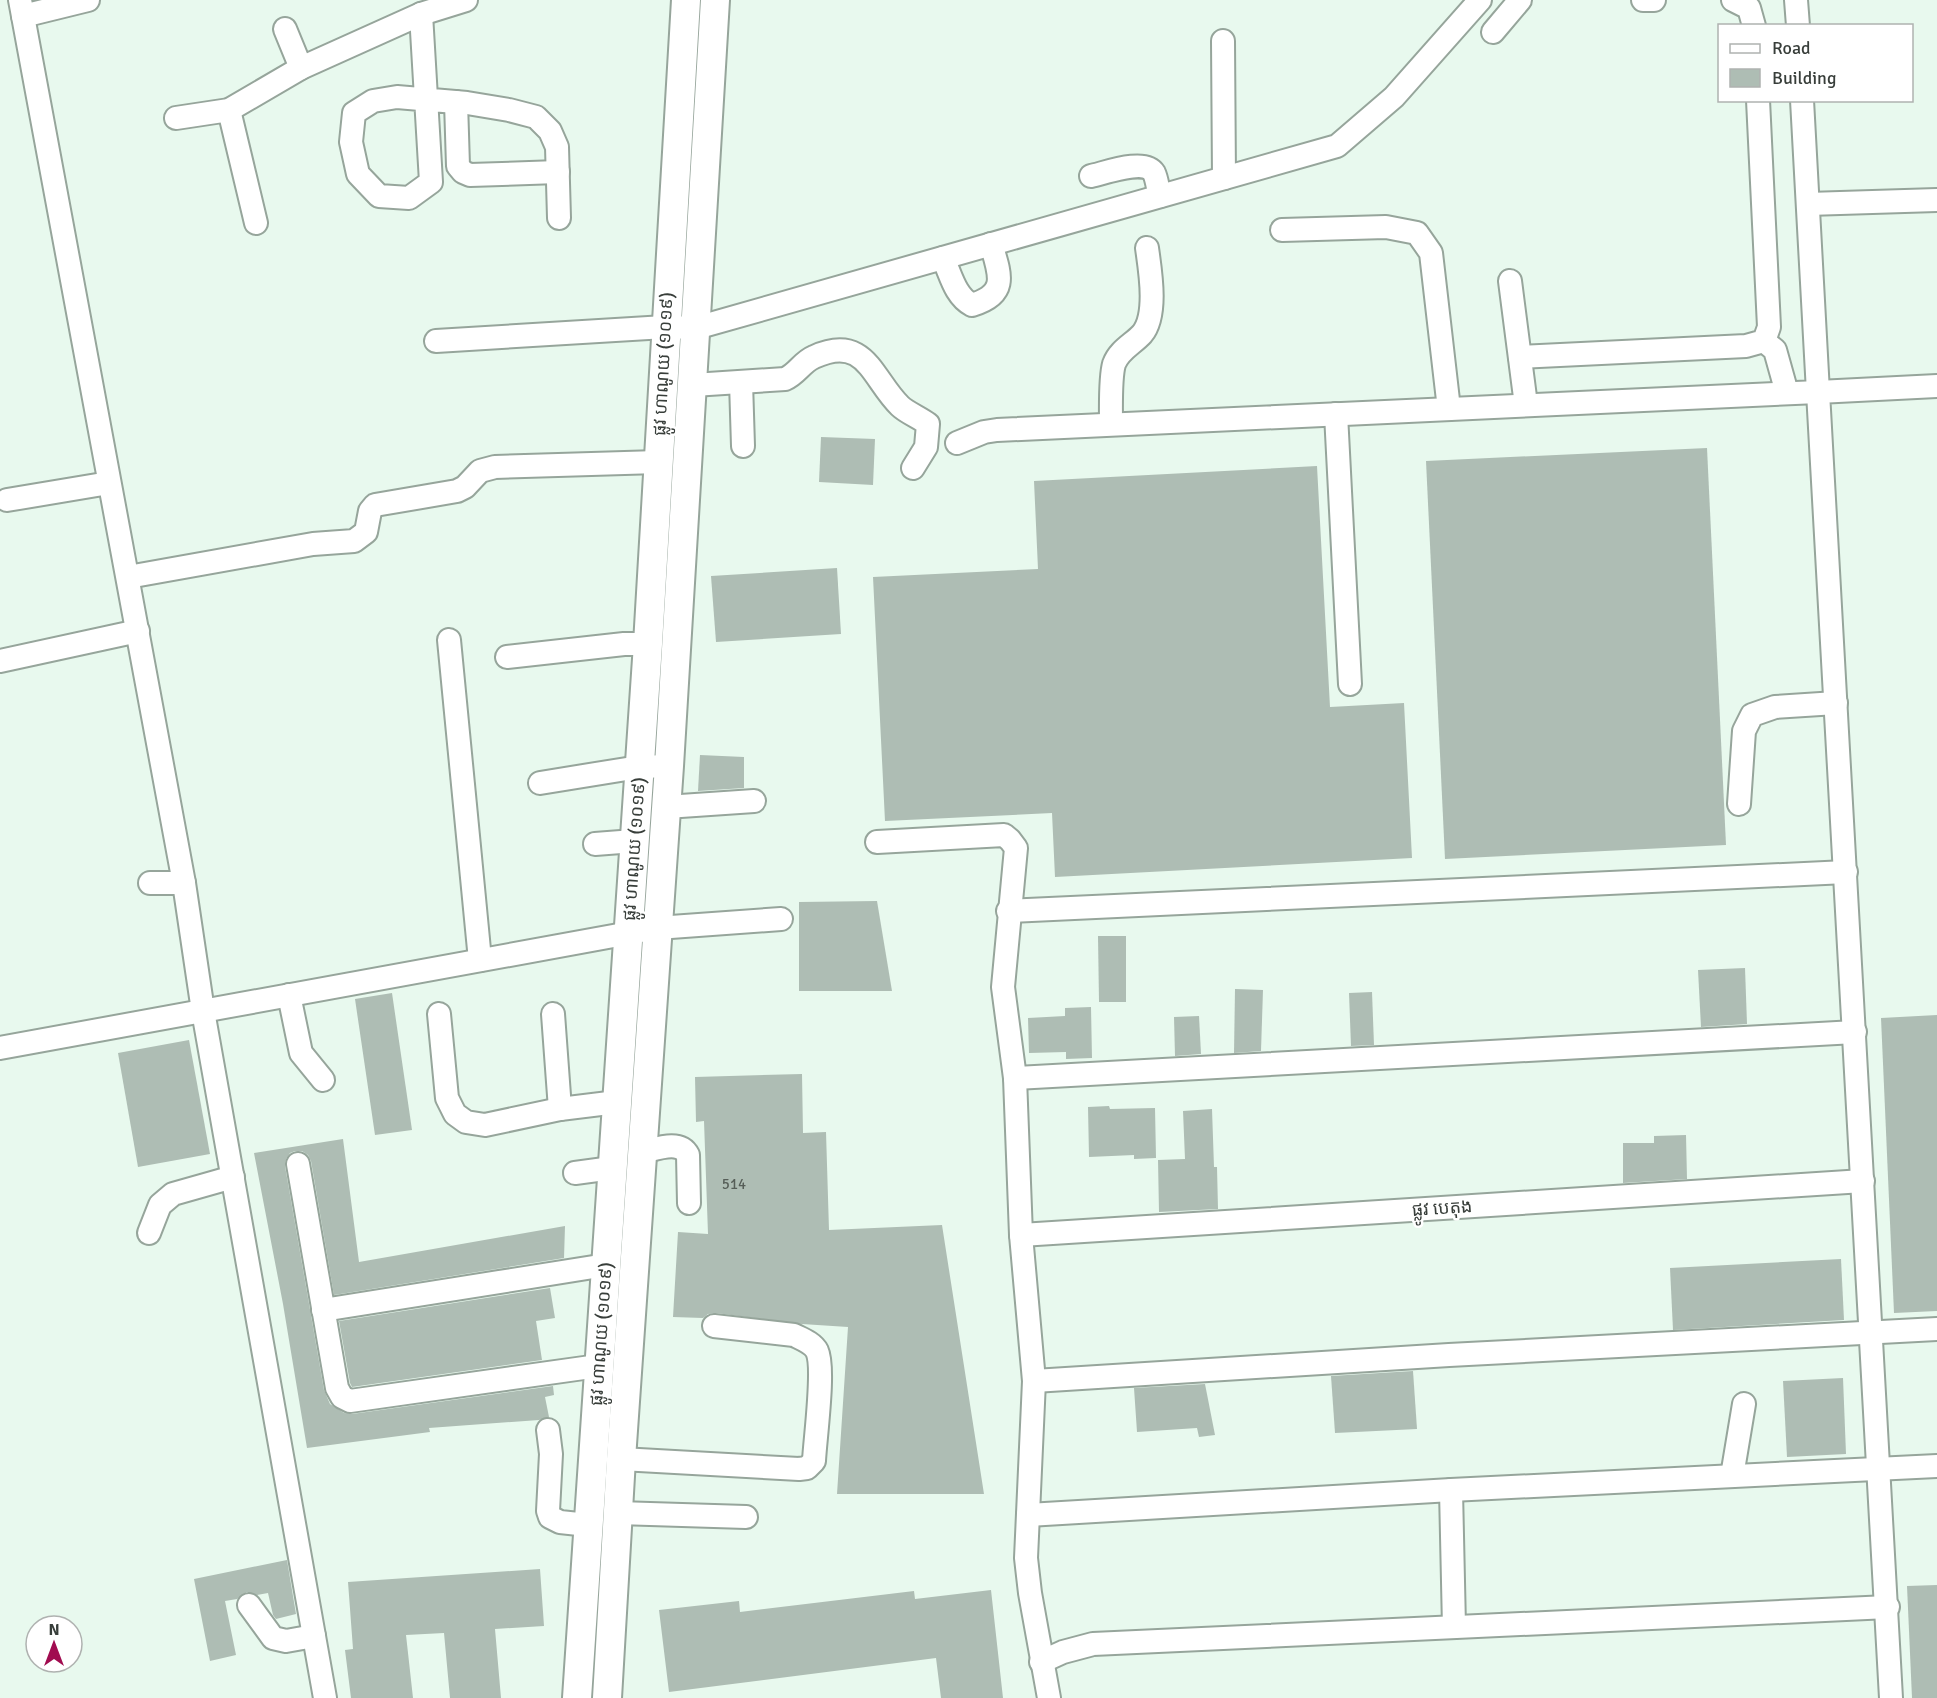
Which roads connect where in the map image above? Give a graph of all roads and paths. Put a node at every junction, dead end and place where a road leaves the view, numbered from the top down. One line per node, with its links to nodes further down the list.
1 (88, 0): 11 (street)
2 (466, 0): 12 (street)
3 (686, 0): 38 (main road, ផ្លូវ ហាណូយ (១០១៩))
4 (715, 0): 39 (main road, ផ្លូវ ហាណូយ (១០១៩))
5 (1520, 0): 16 (street)
6 (1643, 0): 7 (street)
7 (1654, 0)
8 (1733, 0): 13 (street)
9 (1796, 0): 14 (street)
10 (1468, 5): 27 (street)
11 (22, 8): 56 (street)
12 (421, 14): 18 (street); 19 (street)
13 (1753, 24)
14 (1798, 24)
15 (285, 29): 18 (street)
16 (1493, 32)
17 (1223, 41): 27 (street)
18 (301, 68): 23 (street)
19 (426, 100): 19 (street); 20 (street)
20 (456, 102): 25 (street); 25 (street)
21 (1758, 102): 41 (street)
22 (1802, 102): 30 (street)
23 (229, 110): 24 (street); 32 (street)
24 (176, 118)
25 (558, 172): 31 (street)
26 (1091, 177): 28 (street)
27 (1224, 178): 28 (street)
28 (1160, 196): 34 (street)
29 (1937, 200): 30 (street)
30 (1808, 204): 46 (street)
31 (559, 218)
32 (256, 223)
33 (1282, 230): 49 (street)
34 (991, 244): 36 (street); 36 (street)
35 (1147, 248): 51 (street)
36 (943, 258): 39 (street)
37 (1510, 281): 42 (street)
38 (665, 327): 39 (street); 40 (street); 54 (main road, ផ្លូវ ហាណូយ (១០១៩))
39 (696, 328): 44 (main road, ផ្លូវ ហាណូយ (១០១៩))
40 (436, 341)
41 (1764, 341): 42 (street); 47 (street)
42 (1520, 357): 48 (street)
43 (741, 382): 44 (street); 53 (street); 55 (street)
44 (693, 385): 66 (main road, ផ្លូវ ហាណូយ (១០១៩))
45 (1937, 386): 46 (street)
46 (1818, 392): 47 (street); 65 (street)
47 (1788, 393): 48 (street)
48 (1526, 405): 49 (street)
49 (1449, 409): 50 (street)
50 (1336, 414): 51 (street); 64 (street)
51 (1111, 424): 52 (street)
52 (957, 443)
53 (743, 446)
54 (658, 462): 58 (street); 61 (main road, ផ្លូវ ហាណូយ (១០១៩))
55 (913, 468)
56 (109, 483): 57 (street); 58 (street)
57 (7, 500)
58 (128, 577): 59 (street)
59 (138, 632): 63 (street); 77 (street)
60 (449, 640): 82 (street)
61 (648, 644): 62 (street); 67 (main road, ផ្លូវ ហាណូយ (១០១៩))
62 (507, 657)
63 (0, 661)
64 (1350, 684)
65 (1836, 703): 70 (street); 75 (street)
66 (669, 766): 67 (street); 71 (main road, ផ្លូវ ហាណូយ (១០១៩))
67 (639, 767): 68 (street); 72 (main road, ផ្លូវ ហាណូយ (១០១៩))
68 (540, 783)
69 (754, 801): 71 (street)
70 (1739, 804)
71 (666, 807): 80 (main road, ផ្លូវ ហាណូយ (១០១៩))
72 (634, 841): 74 (street); 81 (main road, ផ្លូវ ហាណូយ (១០១៩))
73 (877, 842): 78 (street)
74 (595, 844)
75 (1845, 872): 78 (street); 87 (street)
76 (150, 883): 77 (street)
77 (184, 883): 84 (street)
78 (1008, 910): 89 (street)
79 (781, 919): 80 (street)
80 (657, 928): 81 (street); 93 (main road, ផ្លូវ ហាណូយ (១០១៩))
81 (628, 933): 82 (street); 91 (main road, ផ្លូវ ហាណូយ (១០១៩))
82 (480, 960): 83 (street)
83 (289, 995): 84 (street); 90 (street)
84 (203, 1011): 88 (street); 97 (street)
85 (439, 1014): 92 (street)
86 (553, 1014): 92 (street)
87 (1855, 1032): 89 (street); 98 (street)
88 (0, 1048)
89 (1015, 1078): 101 (street)
90 (323, 1080)
91 (617, 1102): 92 (street); 95 (main road, ផ្លូវ ហាណូយ (១០១៩))
92 (560, 1109)
93 (642, 1152): 99 (street); 111 (main road, ផ្លូវ ហាណូយ (១០១៩))
94 (298, 1164): 103 (street)
95 (612, 1168): 96 (street); 102 (main road, ផ្លូវ ហាណូយ (១០១៩))
96 (575, 1173)
97 (233, 1178): 100 (street); 123 (street)
98 (1863, 1181): 101 (street, ផ្លូវ បេតុង); 106 (street)
99 (689, 1203)
100 (149, 1233)
101 (1021, 1235): 108 (street)
102 (606, 1265): 103 (street); 107 (main road, ផ្លូវ ហាណូយ (១០១៩))
103 (323, 1310): 107 (street)
104 (714, 1326): 111 (street)
105 (1937, 1329): 106 (street)
106 (1872, 1333): 108 (street); 113 (street)
107 (598, 1366): 119 (main road, ផ្លូវ ហាណូយ (១០១៩))
108 (1034, 1381): 117 (street)
109 (1744, 1404): 114 (street)
110 (548, 1430): 119 (street)
111 (621, 1459): 116 (main road, ផ្លូវ ហាណូយ (១០១៩))
112 (1937, 1466): 113 (street)
113 (1880, 1469): 114 (street); 121 (street)
114 (1732, 1476): 115 (street)
115 (1451, 1490): 117 (street); 122 (street)
116 (618, 1513): 118 (street); 127 (main road, ផ្លូវ ហាណូយ (១០១៩))
117 (1028, 1515): 124 (street)
118 (746, 1517)
119 (588, 1525): 126 (main road, ផ្លូវ ហាណូយ (១០១៩))
120 (249, 1605): 123 (street)
121 (1888, 1607): 122 (street); 129 (street)
122 (1454, 1627): 124 (street)
123 (314, 1636): 125 (street)
124 (1041, 1662): 128 (street)
125 (325, 1698)
126 (577, 1698)
127 (607, 1698)
128 (1049, 1698)
129 (1891, 1698)

